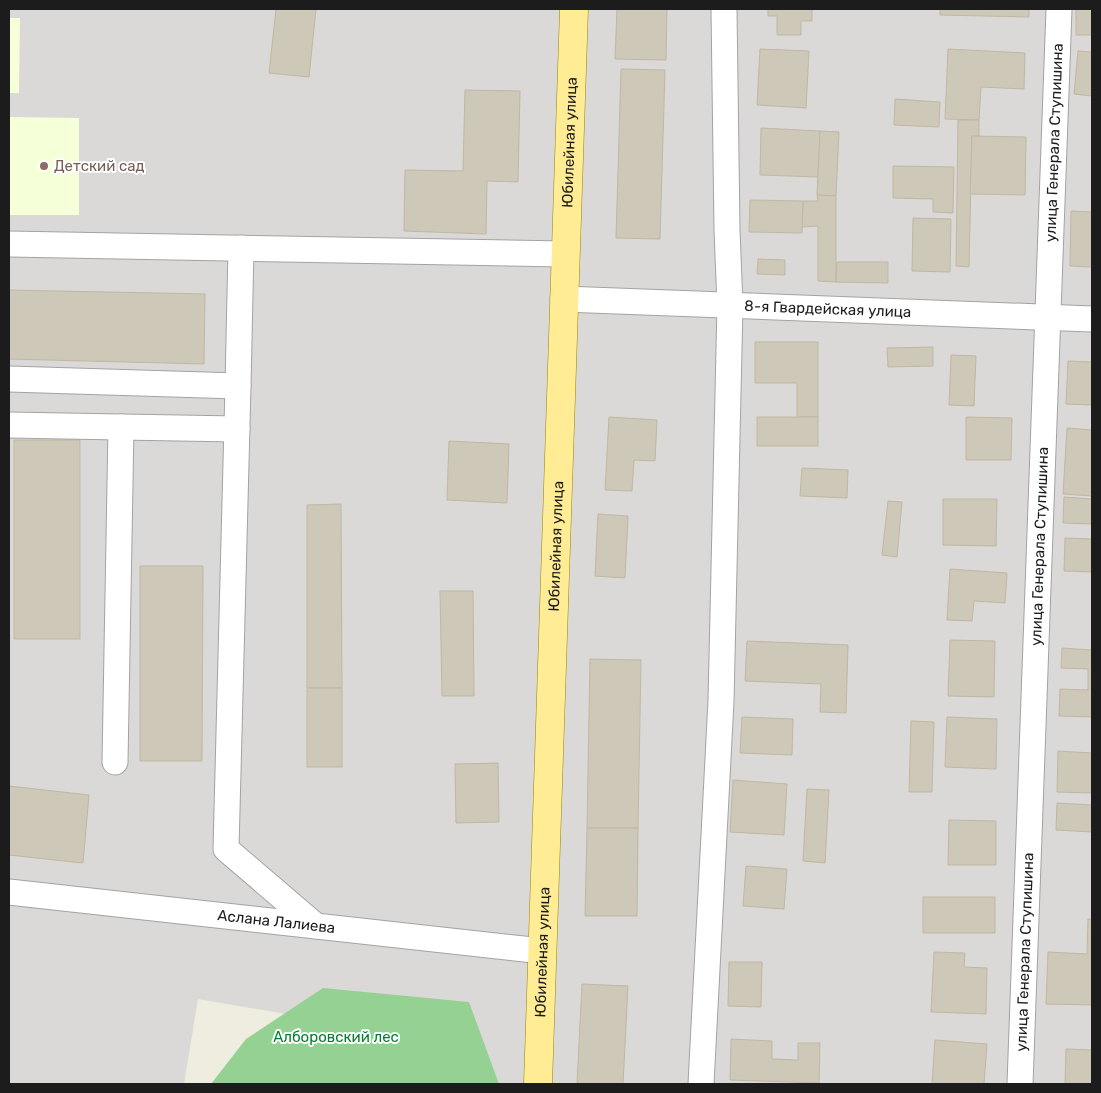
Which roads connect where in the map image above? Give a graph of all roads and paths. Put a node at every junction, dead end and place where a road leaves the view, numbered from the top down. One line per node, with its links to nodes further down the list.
1 (574, 9): 6 (main road, Юбилейная улица)
2 (724, 9): 8 (street)
3 (1060, 9): 9 (street, улица Генерала Ступишина)
4 (9, 244): 5 (street)
5 (242, 248): 6 (street); 12 (street)
6 (565, 254): 7 (main road, Юбилейная улица)
7 (563, 299): 8 (street, 8-я Гвардейская улица); 19 (main road, Юбилейная улица)
8 (730, 305): 9 (street, 8-я Гвардейская улица); 21 (street)
9 (1048, 317): 10 (street, 8-я Гвардейская улица); 22 (street, улица Генерала Ступишина)
10 (1092, 318)
11 (9, 379): 12 (street)
12 (238, 386): 15 (street)
13 (9, 424): 14 (street)
14 (121, 427): 15 (street); 16 (street)
15 (237, 429): 18 (street)
16 (115, 762)
17 (9, 892): 18 (street, Аслана Лалиева)
18 (316, 926): 19 (street, Аслана Лалиева)
19 (542, 952): 20 (main road, Юбилейная улица)
20 (538, 1084)
21 (701, 1084)
22 (1020, 1084)

